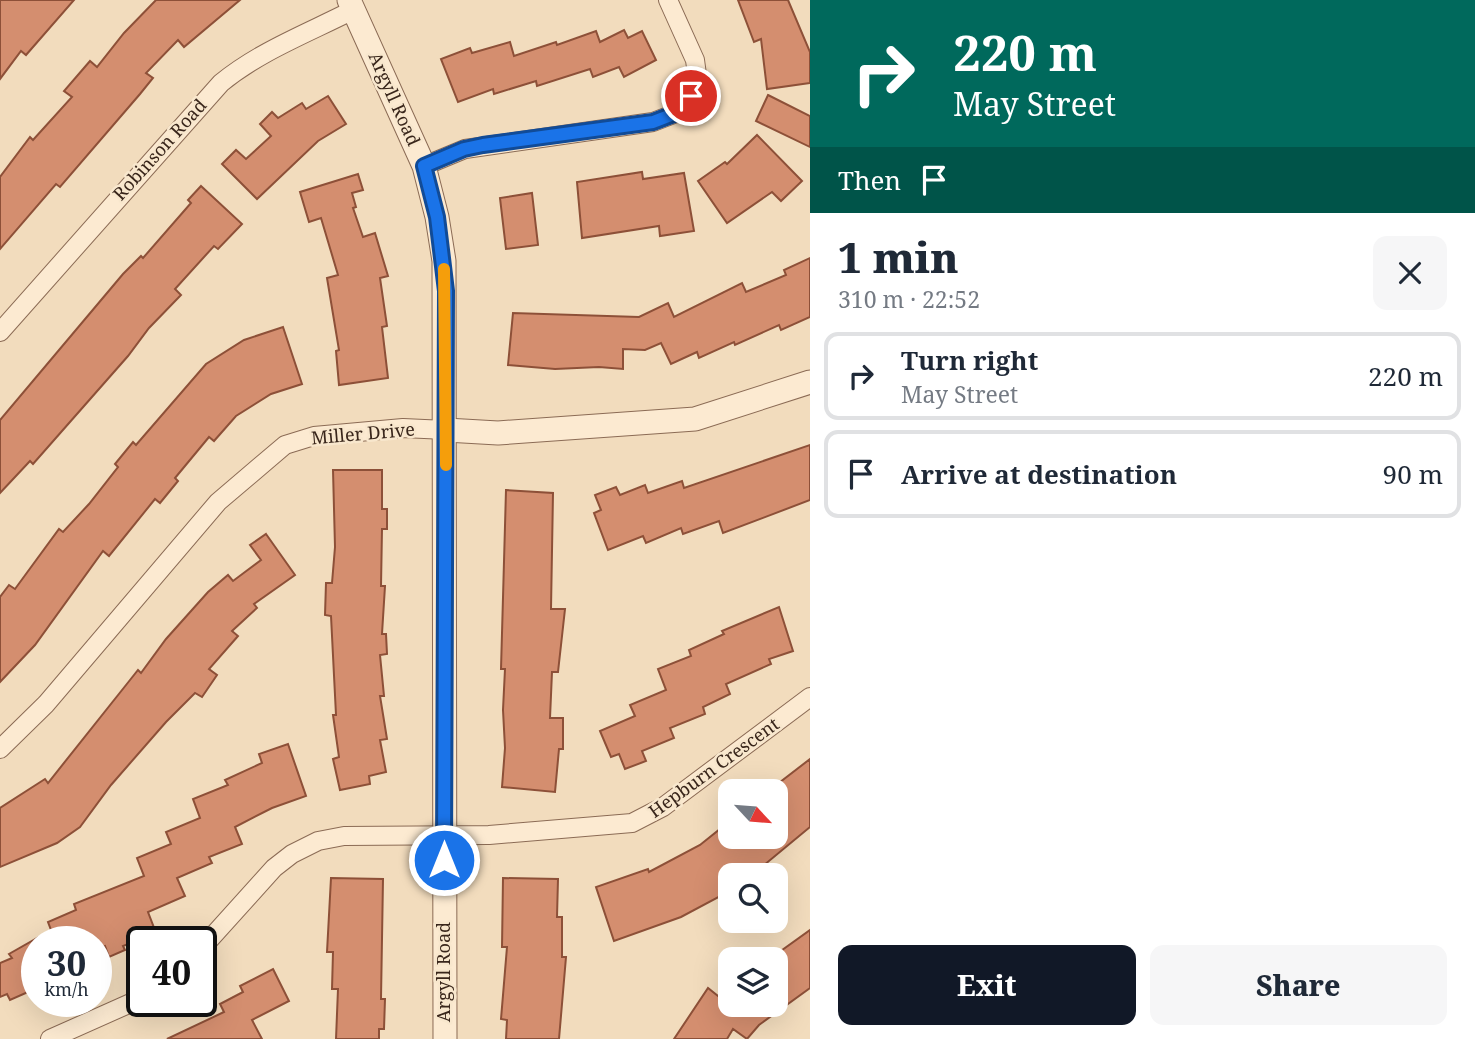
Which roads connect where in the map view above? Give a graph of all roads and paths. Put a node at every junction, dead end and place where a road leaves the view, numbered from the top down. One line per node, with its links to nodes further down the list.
1 (668, 0): 3 (street)
2 (351, 5): 3 (street, Argyll Road); 4 (street, Robinson Road)
3 (424, 166): 6 (street, Argyll Road)
4 (0, 332)
5 (810, 382): 6 (street, Miller Drive)
6 (446, 430): 8 (street, Miller Drive); 9 (street, Argyll Road)
7 (810, 697): 9 (street, Hepburn Crescent)
8 (0, 749)
9 (444, 835): 10 (street, Hepburn Crescent); 13 (street, Argyll Road)
10 (217, 931)
11 (126, 1005): 12 (street)
12 (50, 1039)
13 (444, 1039)

